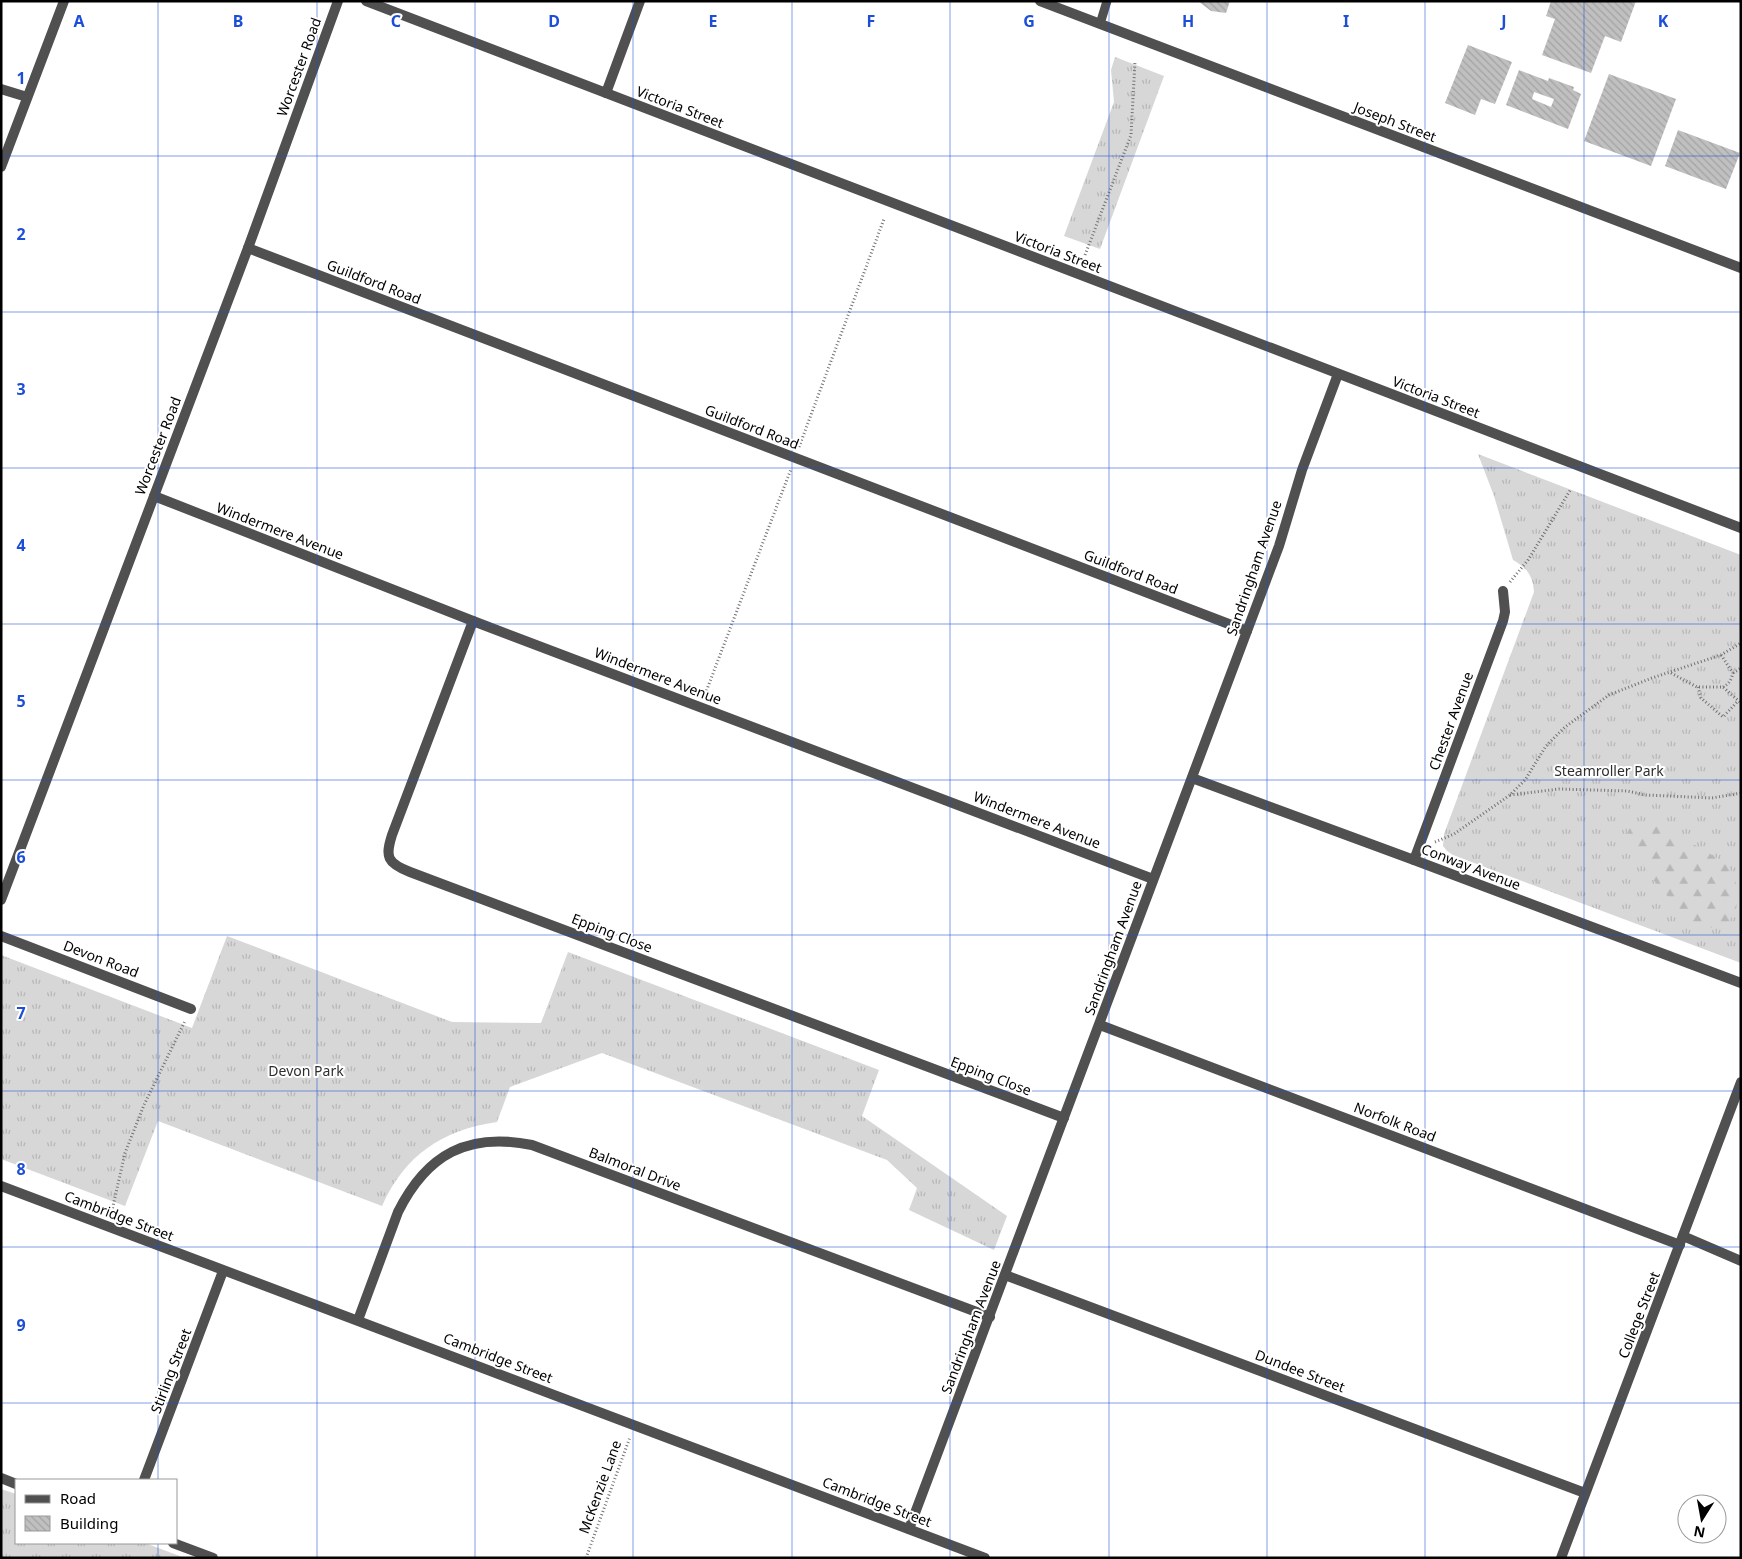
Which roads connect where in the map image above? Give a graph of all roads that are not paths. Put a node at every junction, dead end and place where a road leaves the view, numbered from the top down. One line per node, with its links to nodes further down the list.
1 (64, 1): 10 (street)
2 (338, 1): 12 (street, Worcester Road)
3 (366, 1): 9 (street, Victoria Street)
4 (640, 1): 9 (street)
5 (1040, 1): 7 (street, Joseph Street)
6 (1107, 1): 7 (lane)
7 (1100, 24): 13 (street, Joseph Street)
8 (1, 88): 10 (street)
9 (606, 93): 14 (street, Victoria Street)
10 (27, 97): 11 (street)
11 (1, 167)
12 (248, 248): 15 (street, Worcester Road); 19 (street, Guildford Road)
13 (1741, 268)
14 (1338, 374): 16 (street, Victoria Street); 19 (street, Sandringham Avenue)
15 (154, 496): 18 (street, Windermere Avenue); 23 (street, Worcester Road)
16 (1741, 528)
17 (1503, 591): 21 (street, Chester Avenue)
18 (473, 621): 22 (street, Windermere Avenue); 29 (street, Epping Close)
19 (1247, 631): 20 (street, Sandringham Avenue)
20 (1192, 778): 21 (street, Conway Avenue); 22 (street, Sandringham Avenue)
21 (1414, 860): 25 (street, Conway Avenue)
22 (1153, 879): 27 (street, Sandringham Avenue)
23 (1, 900)
24 (1, 936): 26 (street, Devon Road)
25 (1741, 983)
26 (191, 1009)
27 (1100, 1025): 29 (street, Sandringham Avenue); 31 (street, Norfolk Road)
28 (1741, 1082): 31 (street, College Street)
29 (1064, 1118): 34 (street, Sandringham Avenue)
30 (1, 1186): 33 (street, Cambridge Street)
31 (1682, 1241): 32 (street, Norfolk Road); 40 (street, College Street)
32 (1741, 1261)
33 (223, 1271): 36 (street, Cambridge Street); 38 (street, Stirling Street)
34 (1006, 1275): 35 (street, Sandringham Avenue); 40 (street, Dundee Street)
35 (990, 1316): 36 (street, Balmoral Drive); 41 (street, Sandringham Avenue)
36 (358, 1320): 41 (street, Cambridge Street)
37 (1, 1478): 39 (street)
38 (144, 1479)
39 (15, 1484)
40 (1585, 1493): 45 (street, College Street)
41 (909, 1529): 44 (street, Cambridge Street)
42 (176, 1544): 43 (street)
43 (213, 1558)
44 (985, 1558)
45 (1561, 1558)

